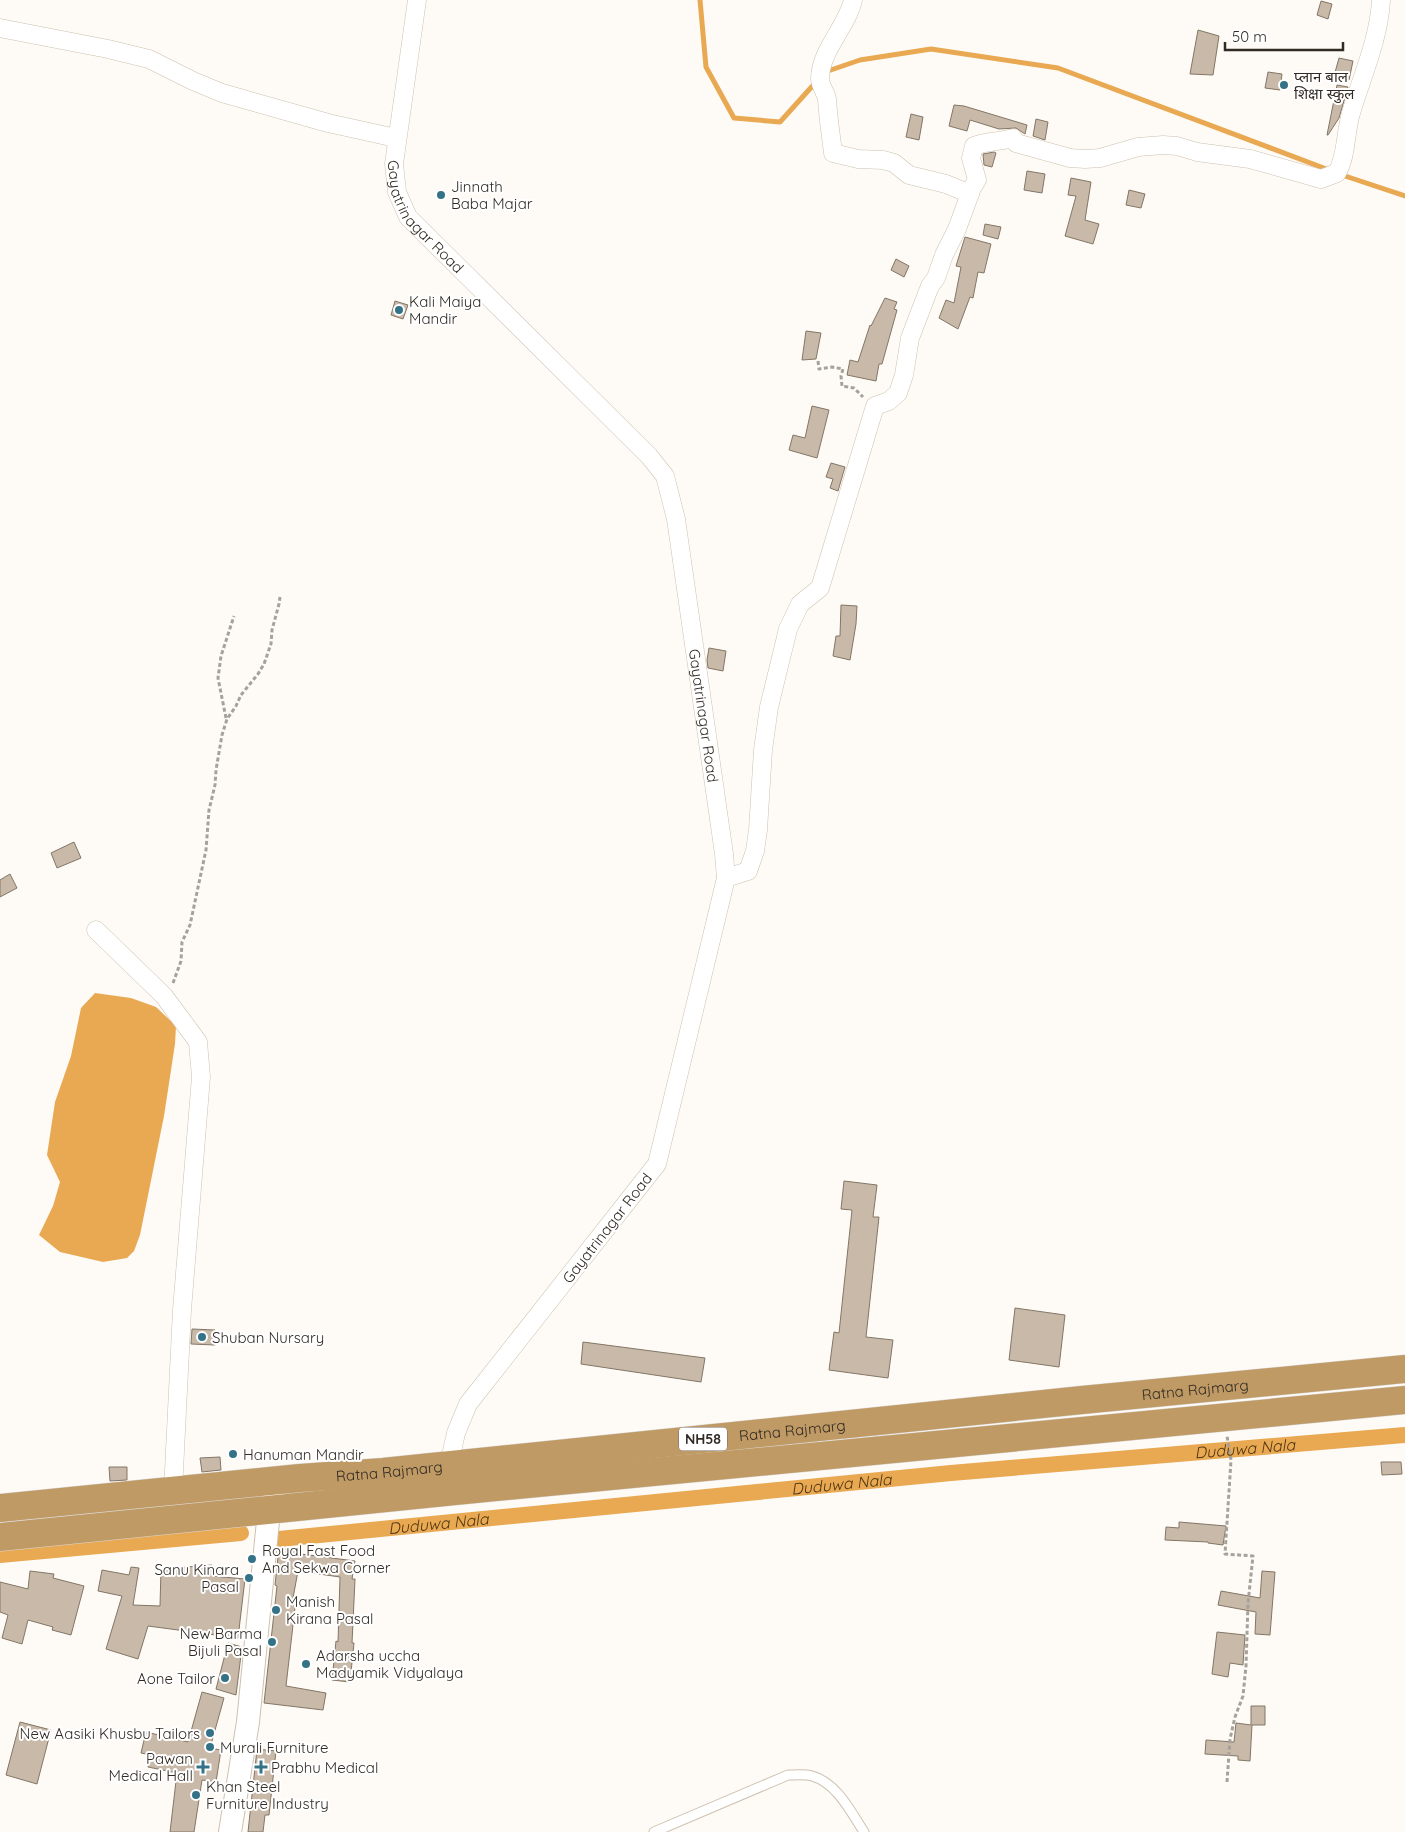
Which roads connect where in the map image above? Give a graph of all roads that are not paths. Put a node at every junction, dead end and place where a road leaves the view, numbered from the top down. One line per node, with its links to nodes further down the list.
1 (417, 0): 5 (street, Gayatrinagar Road)
2 (853, 0): 6 (street)
3 (1381, 0): 6 (street)
4 (0, 28): 5 (street)
5 (396, 138): 7 (street, Gayatrinagar Road)
6 (970, 194): 7 (street)
7 (726, 878): 11 (street, Gayatrinagar Road)
8 (96, 930): 13 (street)
9 (1405, 1368): 11 (highway, Ratna Rajmarg / NH58)
10 (1405, 1400): 15 (highway, Ratna Rajmarg / NH58)
11 (449, 1465): 12 (highway, Ratna Rajmarg / NH58)
12 (279, 1480): 13 (highway, Ratna Rajmarg / NH58); 15 (street)
13 (173, 1491): 14 (highway, Ratna Rajmarg / NH58)
14 (0, 1508)
15 (269, 1511): 16 (highway, Ratna Rajmarg / NH58); 17 (street)
16 (0, 1537)
17 (230, 1832)
18 (654, 1832): 19 (lane)
19 (864, 1832)

